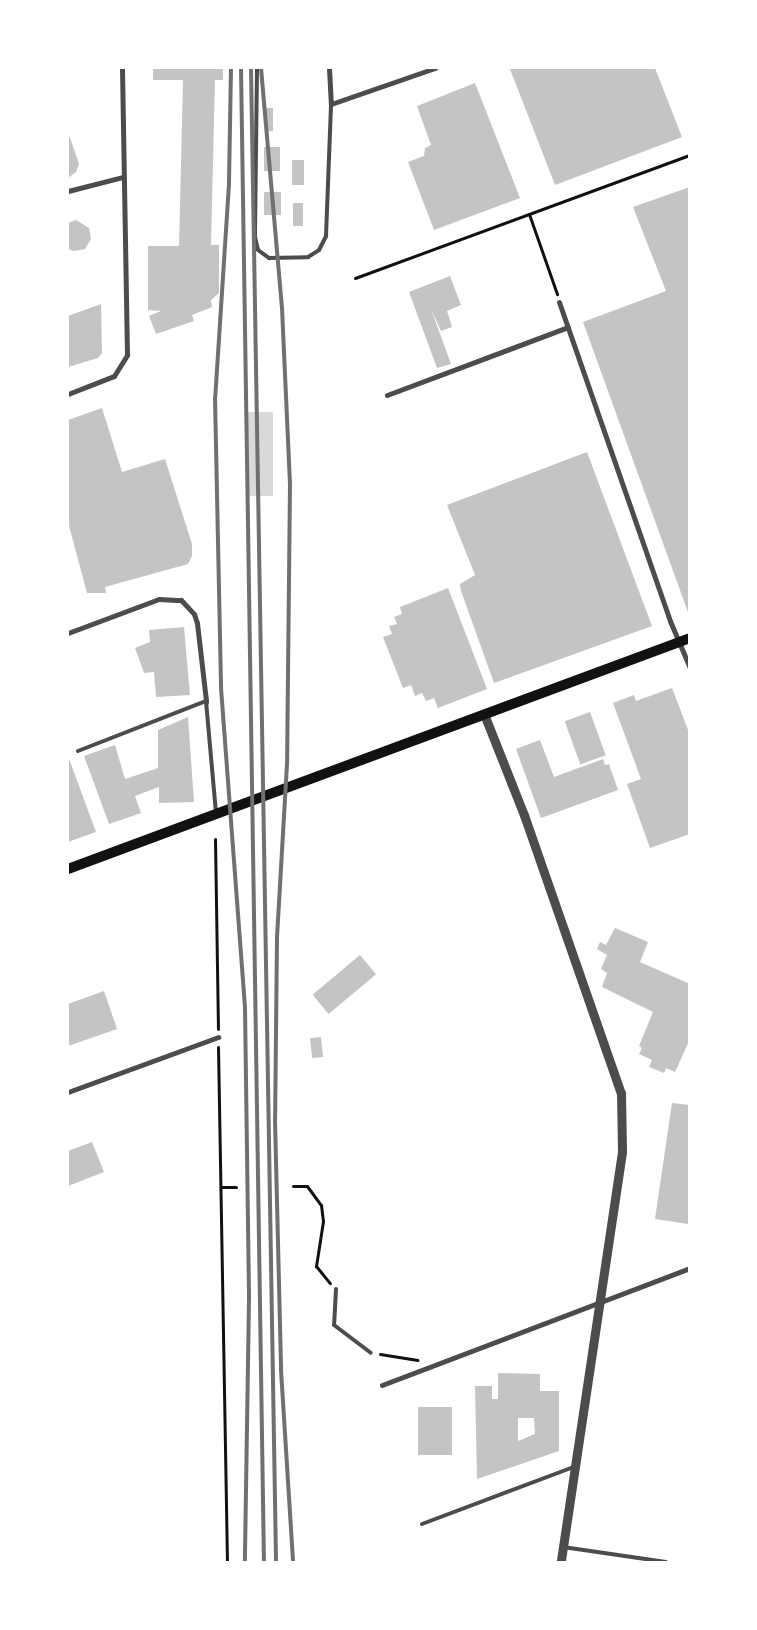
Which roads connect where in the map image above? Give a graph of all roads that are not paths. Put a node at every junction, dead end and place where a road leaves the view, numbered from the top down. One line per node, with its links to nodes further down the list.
1 (122, 68): 6 (street)
2 (257, 68): 5 (lane)
3 (329, 68): 5 (street)
4 (435, 68): 5 (street)
5 (331, 104)
6 (123, 177): 7 (street); 10 (street)
7 (68, 191)
8 (559, 302): 9 (street)
9 (568, 328): 11 (street); 14 (street)
10 (68, 394)
11 (387, 396)
12 (68, 633): 16 (street)
13 (690, 638): 14 (main road)
14 (678, 642): 15 (street); 17 (main road)
15 (690, 668)
16 (206, 701): 18 (lane); 19 (lane)
17 (484, 714): 19 (main road); 25 (street)
18 (78, 751)
19 (216, 814): 20 (main road)
20 (68, 869)
21 (218, 1038): 22 (street)
22 (68, 1092)
23 (690, 1268): 25 (street)
24 (336, 1289): 26 (lane)
25 (600, 1302): 27 (street); 28 (street)
26 (371, 1353)
27 (382, 1385)
28 (576, 1466): 29 (lane); 30 (street)
29 (422, 1524)
30 (563, 1547): 31 (street); 32 (lane)
31 (561, 1562)
32 (666, 1562)

